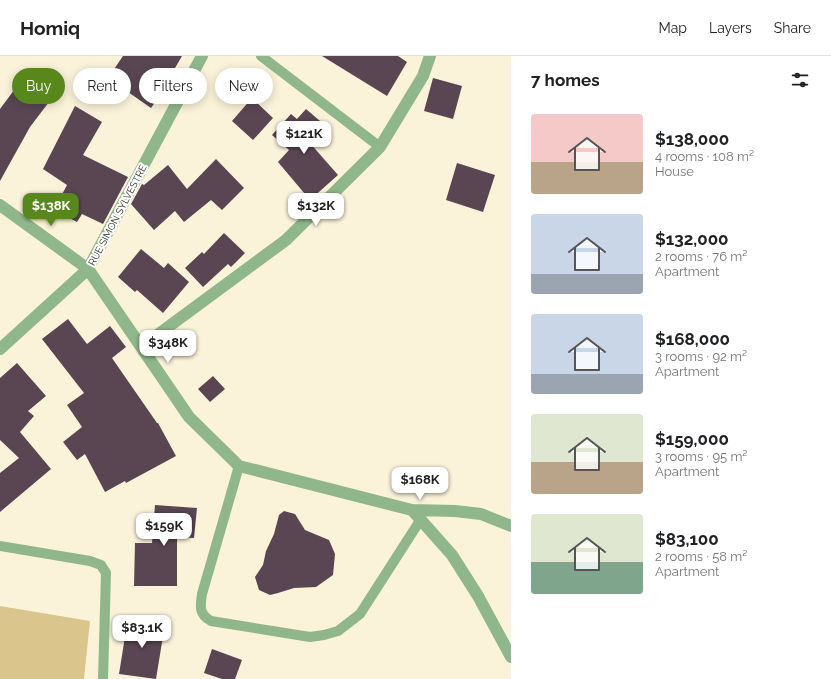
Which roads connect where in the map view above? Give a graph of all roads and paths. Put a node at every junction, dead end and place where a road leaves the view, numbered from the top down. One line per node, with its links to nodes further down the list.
1 (202, 56): 6 (street, RUE SIMON SYLVESTRE)
2 (261, 56): 4 (lane)
3 (430, 56): 4 (street)
4 (380, 147): 7 (street)
5 (0, 205): 6 (street)
6 (88, 269): 7 (street); 8 (street, RUE SIMON SYLVESTRE)
7 (141, 347): 9 (street)
8 (0, 349)
9 (239, 466): 10 (street); 10 (lane)
10 (417, 515): 11 (street); 13 (street)
11 (511, 526)
12 (0, 546): 14 (lane)
13 (511, 657)
14 (103, 679)

